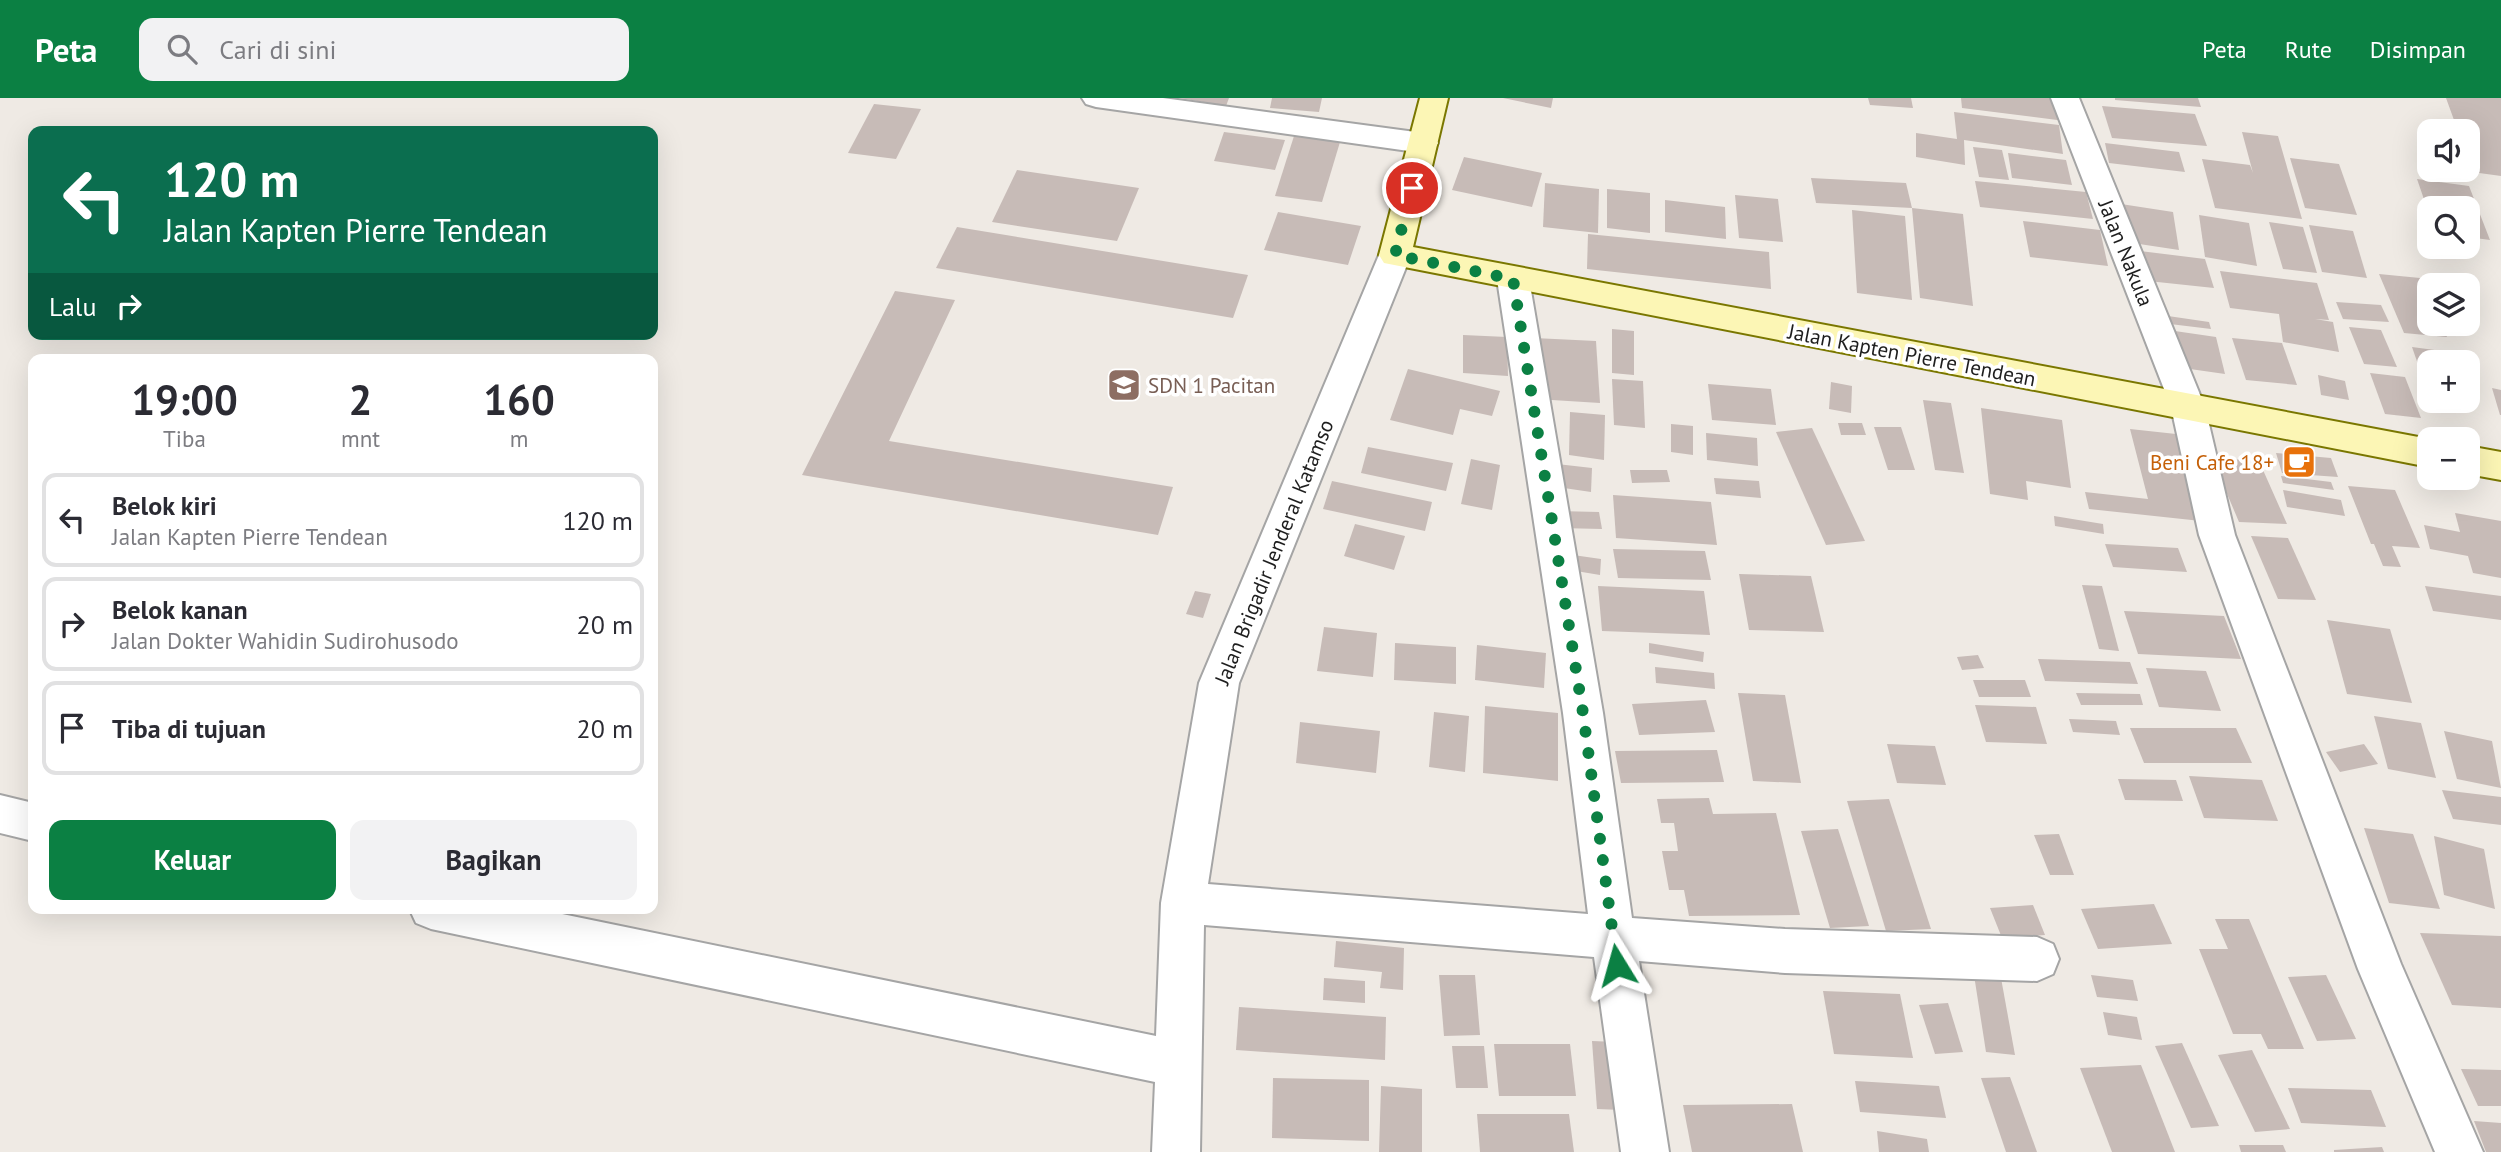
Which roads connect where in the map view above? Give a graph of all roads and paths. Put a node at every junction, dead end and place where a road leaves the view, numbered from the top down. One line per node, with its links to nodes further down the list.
1 (1096, 98): 4 (street)
2 (1434, 98): 4 (main road)
3 (2065, 98): 7 (street, Jalan Nakula)
4 (1423, 143): 5 (main road)
5 (1395, 255): 6 (main road, Jalan Kapten Pierre Tendean); 13 (street, Jalan Brigadir Jenderal Katamso)
6 (1513, 279): 7 (main road, Jalan Kapten Pierre Tendean); 15 (street)
7 (2188, 407): 8 (main road, Jalan Kapten Pierre Tendean); 20 (street, Jalan Nakula)
8 (2417, 451)
9 (2480, 462): 10 (main road)
10 (2501, 466)
11 (0, 814): 12 (street)
12 (28, 821)
13 (1183, 902): 15 (street); 17 (street, Jalan Brigadir Jenderal Katamso)
14 (460, 914): 17 (street)
15 (1613, 939): 16 (street); 19 (street)
16 (2037, 959)
17 (1178, 1064): 18 (street, Jalan Brigadir Jenderal Katamso)
18 (1176, 1152)
19 (1645, 1152)
20 (2459, 1152)

